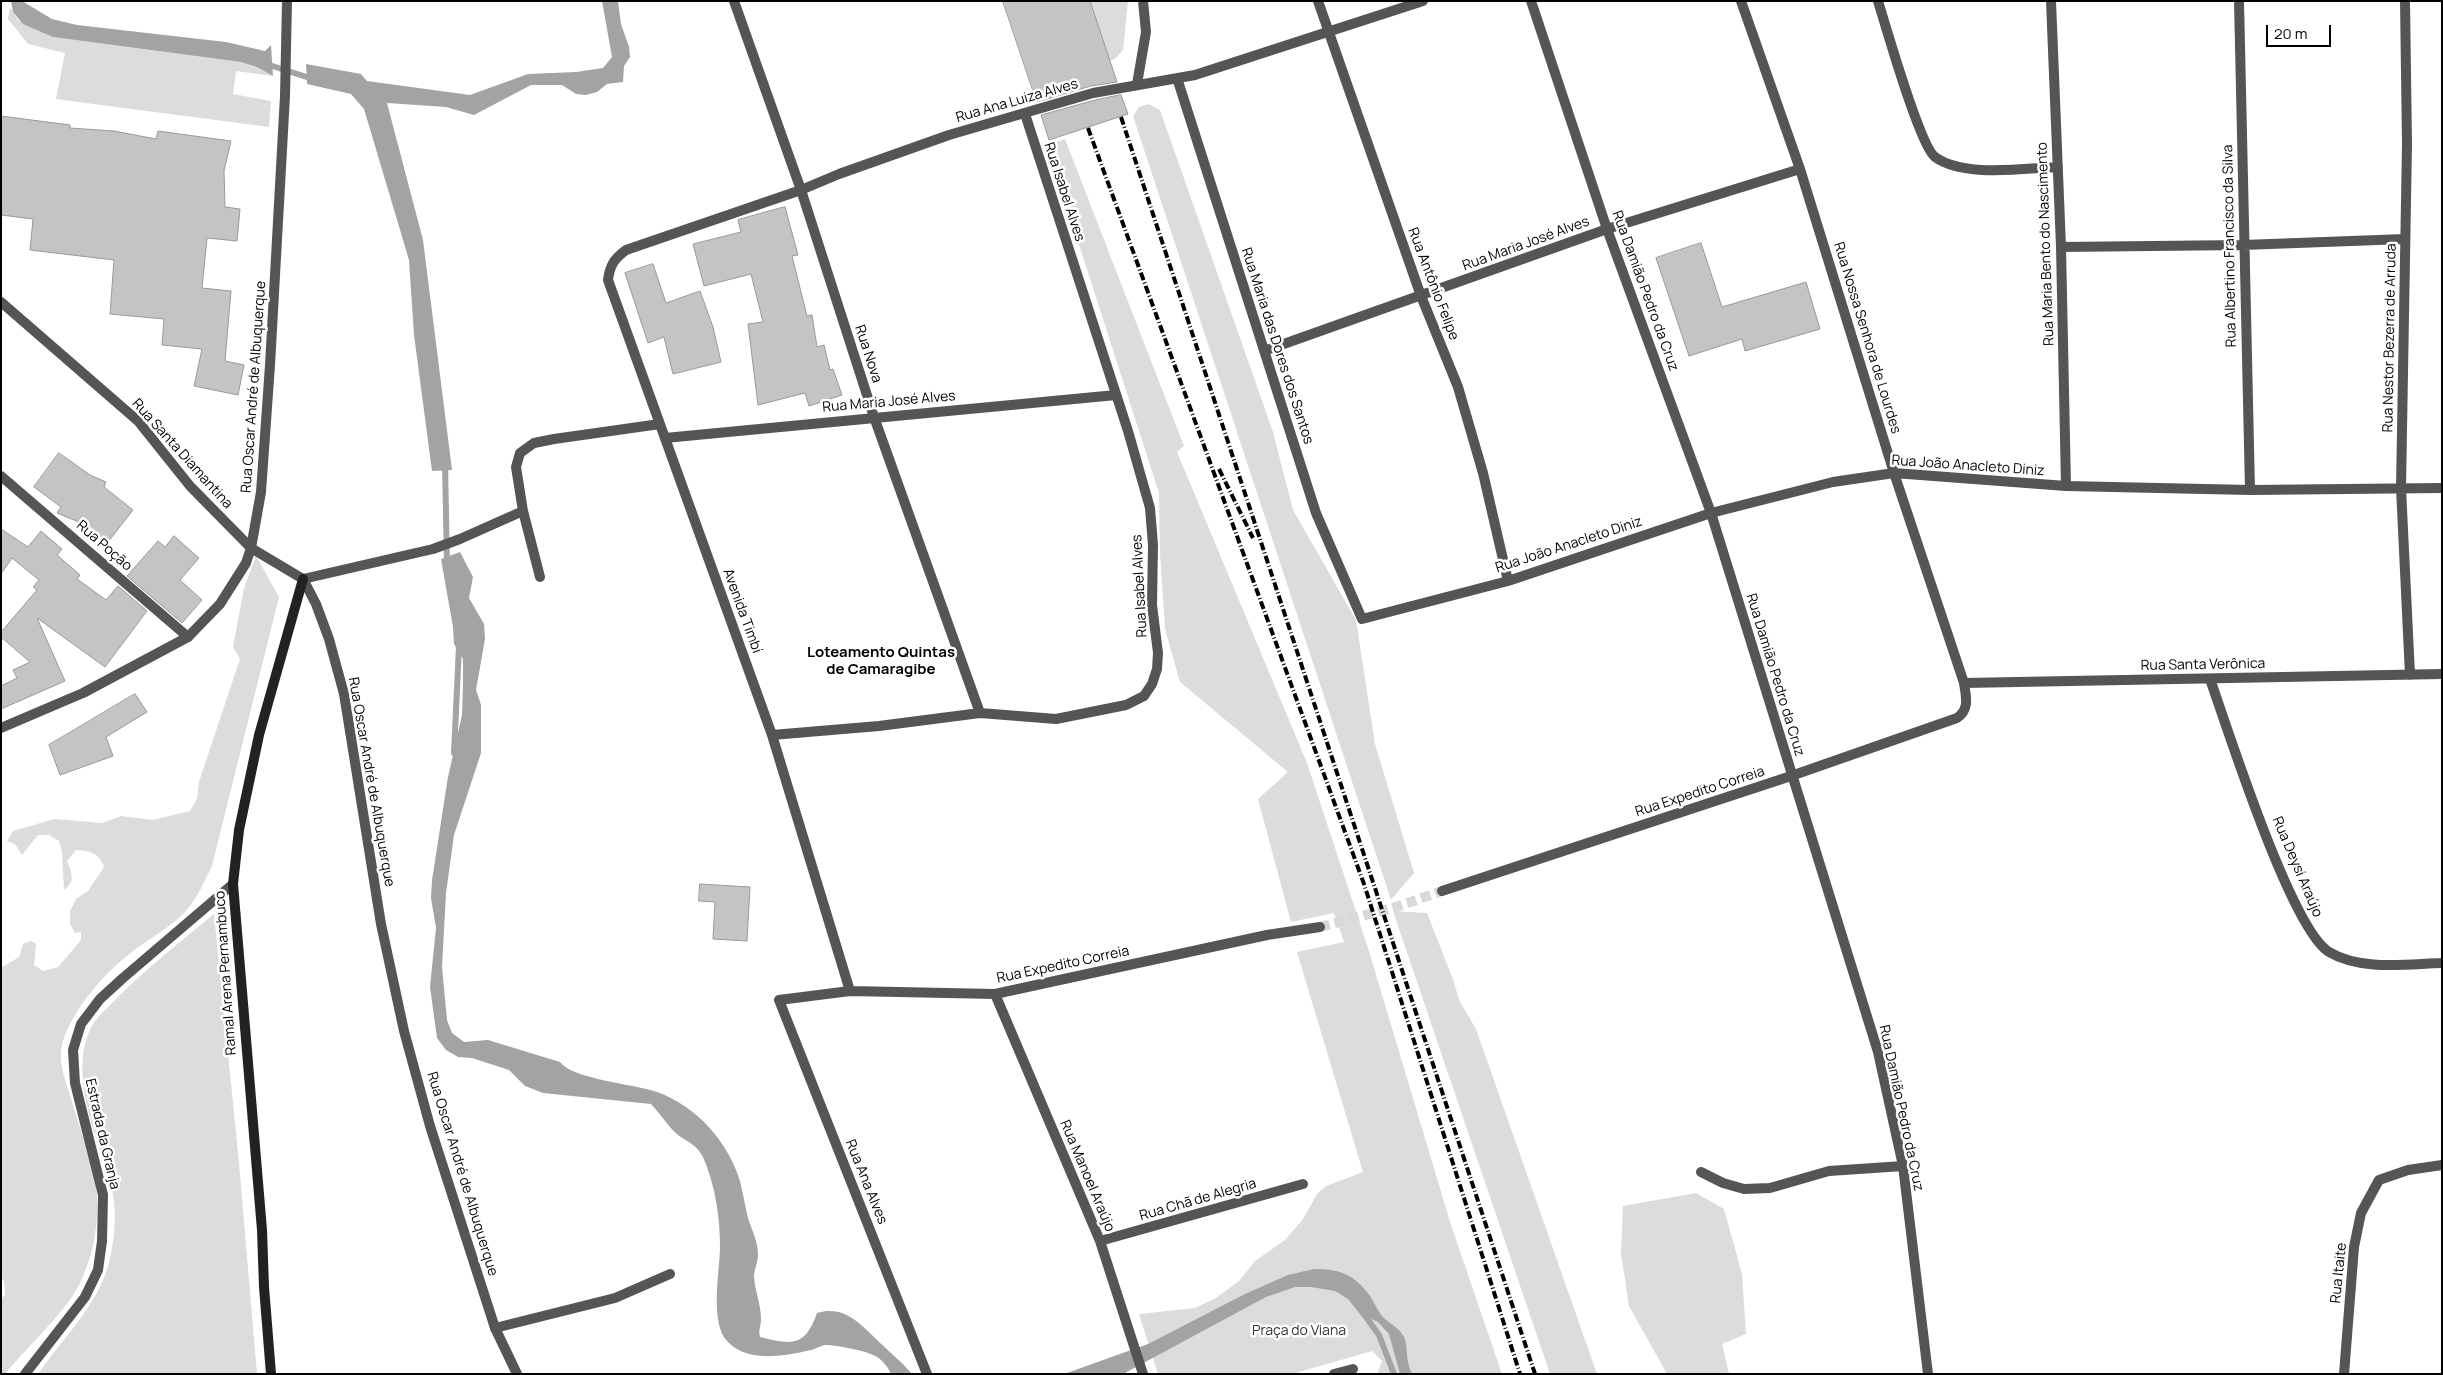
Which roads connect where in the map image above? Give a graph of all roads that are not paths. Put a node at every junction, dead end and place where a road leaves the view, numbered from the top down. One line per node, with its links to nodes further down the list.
1 (287, 1): 39 (street, Rua Oscar André de Albuquerque)
2 (734, 1): 18 (street, Rua Nova)
3 (1143, 1): 14 (street)
4 (1318, 1): 12 (street, Rua Antônio Felipe)
5 (1423, 1): 12 (street, Rua Ana Luiza Alves)
6 (1531, 1): 19 (street, Rua Damião Pedro da Cruz)
7 (1742, 1): 17 (street, Rua Nossa Senhora de Lourdes)
8 (1878, 1): 16 (street)
9 (2051, 1): 16 (street, Rua Maria Bento do Nascimento)
10 (2239, 1): 21 (street, Rua Albertino Francisco da Silva)
11 (2405, 1): 20 (street, Rua Nestor Bezerra de Arruda)
12 (1329, 32): 13 (street, Rua Ana Luiza Alves); 24 (street, Rua Antônio Felipe)
13 (1177, 78): 14 (street, Rua Ana Luiza Alves); 26 (street, Rua Maria das Dores dos Santos)
14 (1137, 84): 15 (street, Rua Ana Luiza Alves)
15 (1025, 114): 18 (street, Rua Ana Luiza Alves); 27 (street, Rua Isabel Alves)
16 (2058, 167): 22 (street, Rua Maria Bento do Nascimento)
17 (1800, 169): 19 (street, Rua Maria José Alves); 31 (street, Rua Nossa Senhora de Lourdes)
18 (801, 190): 23 (street, Rua Ana Luiza Alves); 28 (street, Rua Nova)
19 (1607, 229): 24 (street, Rua Maria José Alves); 38 (street, Rua Damião Pedro da Cruz)
20 (2405, 240): 21 (street); 34 (street, Rua Nestor Bezerra de Arruda)
21 (2244, 245): 22 (street); 36 (street, Rua Albertino Francisco da Silva)
22 (2061, 246): 33 (street, Rua Maria Bento do Nascimento)
23 (626, 250): 29 (street, Avenida Timbí)
24 (1421, 296): 26 (street, Rua Maria José Alves); 42 (street, Rua Antônio Felipe)
25 (1, 302): 39 (street, Rua Santa Diamantina)
26 (1264, 352): 43 (street, Rua Maria das Dores dos Santos)
27 (1116, 395): 28 (street, Rua Maria José Alves); 49 (street, Rua Isabel Alves)
28 (874, 417): 30 (street, Rua Maria José Alves); 49 (street, Rua Nova)
29 (660, 424): 30 (street, Avenida Timbí); 37 (street)
30 (665, 438): 52 (street, Avenida Timbí)
31 (1894, 473): 33 (street, Rua João Anacleto Diniz); 38 (street, Rua João Anacleto Diniz); 48 (street, Rua Nossa Senhora de Lourdes)
32 (1, 476): 44 (street, Rua Poção)
33 (2066, 486): 36 (street, Rua João Anacleto Diniz)
34 (2402, 488): 35 (street, Rua João Anacleto Diniz); 36 (street, Rua João Anacleto Diniz); 46 (street, Rua Nestor Bezerra de Arruda)
35 (2442, 488)
36 (2250, 490)
37 (523, 510): 40 (street); 41 (street)
38 (1711, 513): 42 (street, Rua João Anacleto Diniz); 53 (street, Rua Damião Pedro da Cruz)
39 (251, 548): 41 (street); 44 (street, Rua Oscar André de Albuquerque)
40 (540, 577)
41 (303, 578): 54 (main road, Ramal Arena Pernambuco); 67 (street, Rua Oscar André de Albuquerque)
42 (1508, 581): 43 (street, Rua João Anacleto Diniz)
43 (1362, 619)
44 (188, 637): 51 (street, Rua Oscar André de Albuquerque)
45 (2442, 674): 46 (street, Rua Santa Verônica)
46 (2410, 675): 47 (street, Rua Santa Verônica)
47 (2210, 679): 48 (street, Rua Santa Verônica); 57 (street, Rua Deysi Araújo)
48 (1964, 683): 50 (street, Rua Nossa Senhora de Lourdes)
49 (980, 713): 52 (street, Rua Isabel Alves)
50 (1964, 713): 53 (street, Rua Expedito Correia)
51 (1, 728)
52 (772, 735): 58 (street, Avenida Timbí)
53 (1791, 776): 55 (street, Rua Expedito Correia); 62 (street, Rua Damião Pedro da Cruz)
54 (233, 884): 70 (street, Estrada da Granja); 71 (main road, Ramal Arena Pernambuco)
55 (1442, 891)
56 (1320, 928): 59 (street, Rua Expedito Correia)
57 (2442, 963)
58 (850, 991): 59 (street, Rua Expedito Correia); 60 (street, Rua Expedito Correia)
59 (995, 994): 65 (street, Rua Manoel Araújo)
60 (779, 1000): 73 (street, Rua Ana Alves)
61 (2442, 1165): 76 (street, Rua Itaite)
62 (1903, 1166): 63 (street); 75 (street, Rua Damião Pedro da Cruz)
63 (1701, 1172)
64 (1303, 1184): 65 (street, Rua Chã de Alegria)
65 (1100, 1241): 69 (street, Rua Manoel Araújo)
66 (670, 1274): 67 (street)
67 (496, 1328): 72 (street, Rua Oscar André de Albuquerque)
68 (1353, 1368): 74 (street)
69 (1142, 1370)
70 (26, 1374)
71 (272, 1374)
72 (517, 1374)
73 (927, 1374)
74 (1334, 1374)
75 (1928, 1374)
76 (2344, 1374)

